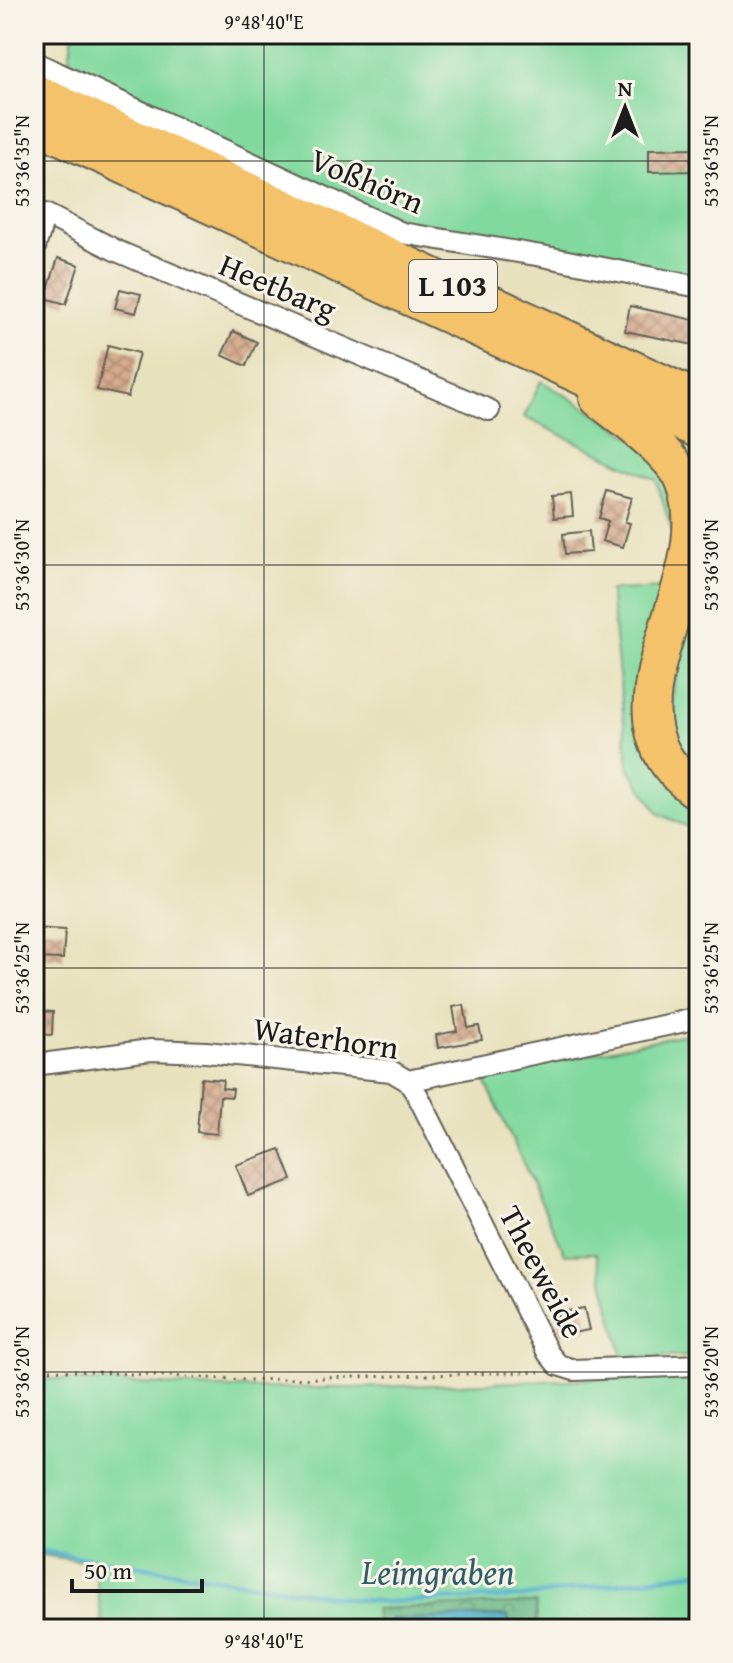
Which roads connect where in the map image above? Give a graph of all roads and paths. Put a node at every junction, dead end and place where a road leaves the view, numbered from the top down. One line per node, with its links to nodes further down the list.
1 (34, 62): 5 (street, Voßhörn)
2 (34, 92): 7 (highway, L 103)
3 (34, 124): 6 (highway, L 103)
4 (34, 251): 8 (street, Heetbarg)
5 (699, 287)
6 (557, 365): 9 (highway, L 103); 10 (highway, L 103)
7 (699, 400)
8 (489, 410)
9 (699, 430)
10 (697, 560): 11 (highway, L 103)
11 (699, 792)
12 (699, 1018): 14 (street, Waterhorn)
13 (34, 1065): 14 (street, Waterhorn)
14 (408, 1081): 15 (street, Theeweide)
15 (558, 1365): 16 (street, Theeweide); 17 (path)
16 (699, 1365)
17 (34, 1369)

